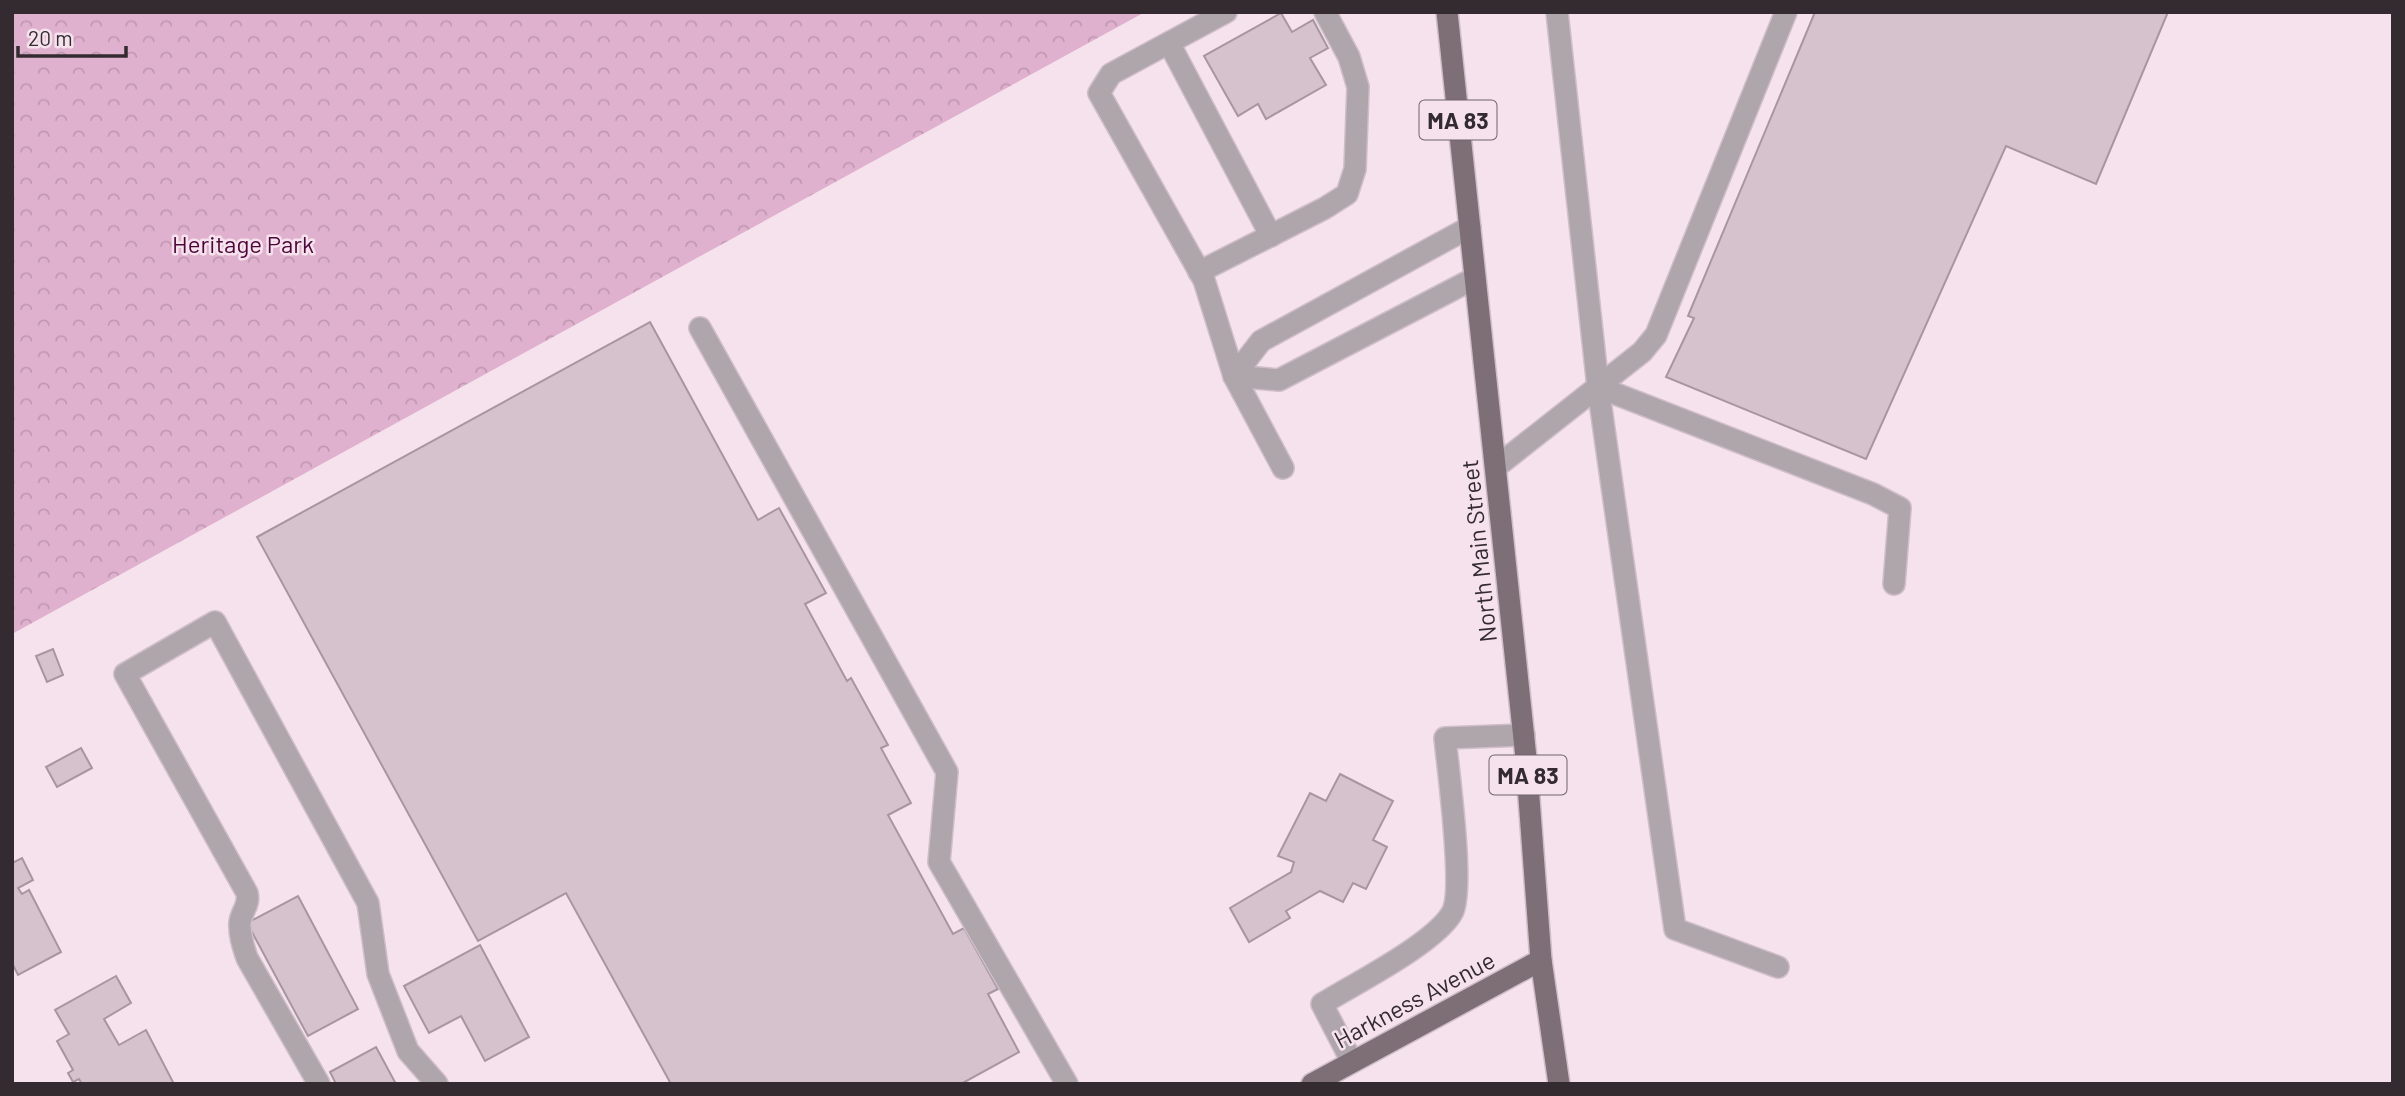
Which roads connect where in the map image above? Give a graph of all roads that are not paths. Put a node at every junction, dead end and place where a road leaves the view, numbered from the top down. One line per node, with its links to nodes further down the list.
1 (1226, 12): 6 (lane)
2 (1325, 12): 8 (lane)
3 (1447, 12): 7 (main road, North Main Street / MA 83)
4 (1557, 12): 13 (lane)
5 (1786, 12): 13 (lane)
6 (1169, 43): 8 (lane); 9 (lane)
7 (1470, 227): 10 (main road, North Main Street / MA 83); 12 (lane)
8 (1271, 236): 9 (lane)
9 (1199, 272): 12 (lane)
10 (1475, 278): 12 (lane); 14 (main road, North Main Street / MA 83)
11 (700, 328): 23 (lane)
12 (1234, 376): 15 (lane)
13 (1598, 387): 14 (lane); 16 (lane); 19 (lane)
14 (1496, 467): 17 (main road, North Main Street / MA 83)
15 (1283, 468)
16 (1894, 584)
17 (1524, 734): 18 (main road, North Main Street / MA 83); 20 (lane)
18 (1541, 961): 20 (main road, Harkness Avenue); 25 (main road, North Main Street / MA 83)
19 (1778, 967)
20 (1352, 1062): 24 (main road, Harkness Avenue)
21 (319, 1084): 22 (lane)
22 (437, 1084)
23 (1067, 1084)
24 (1312, 1084)
25 (1559, 1084)

